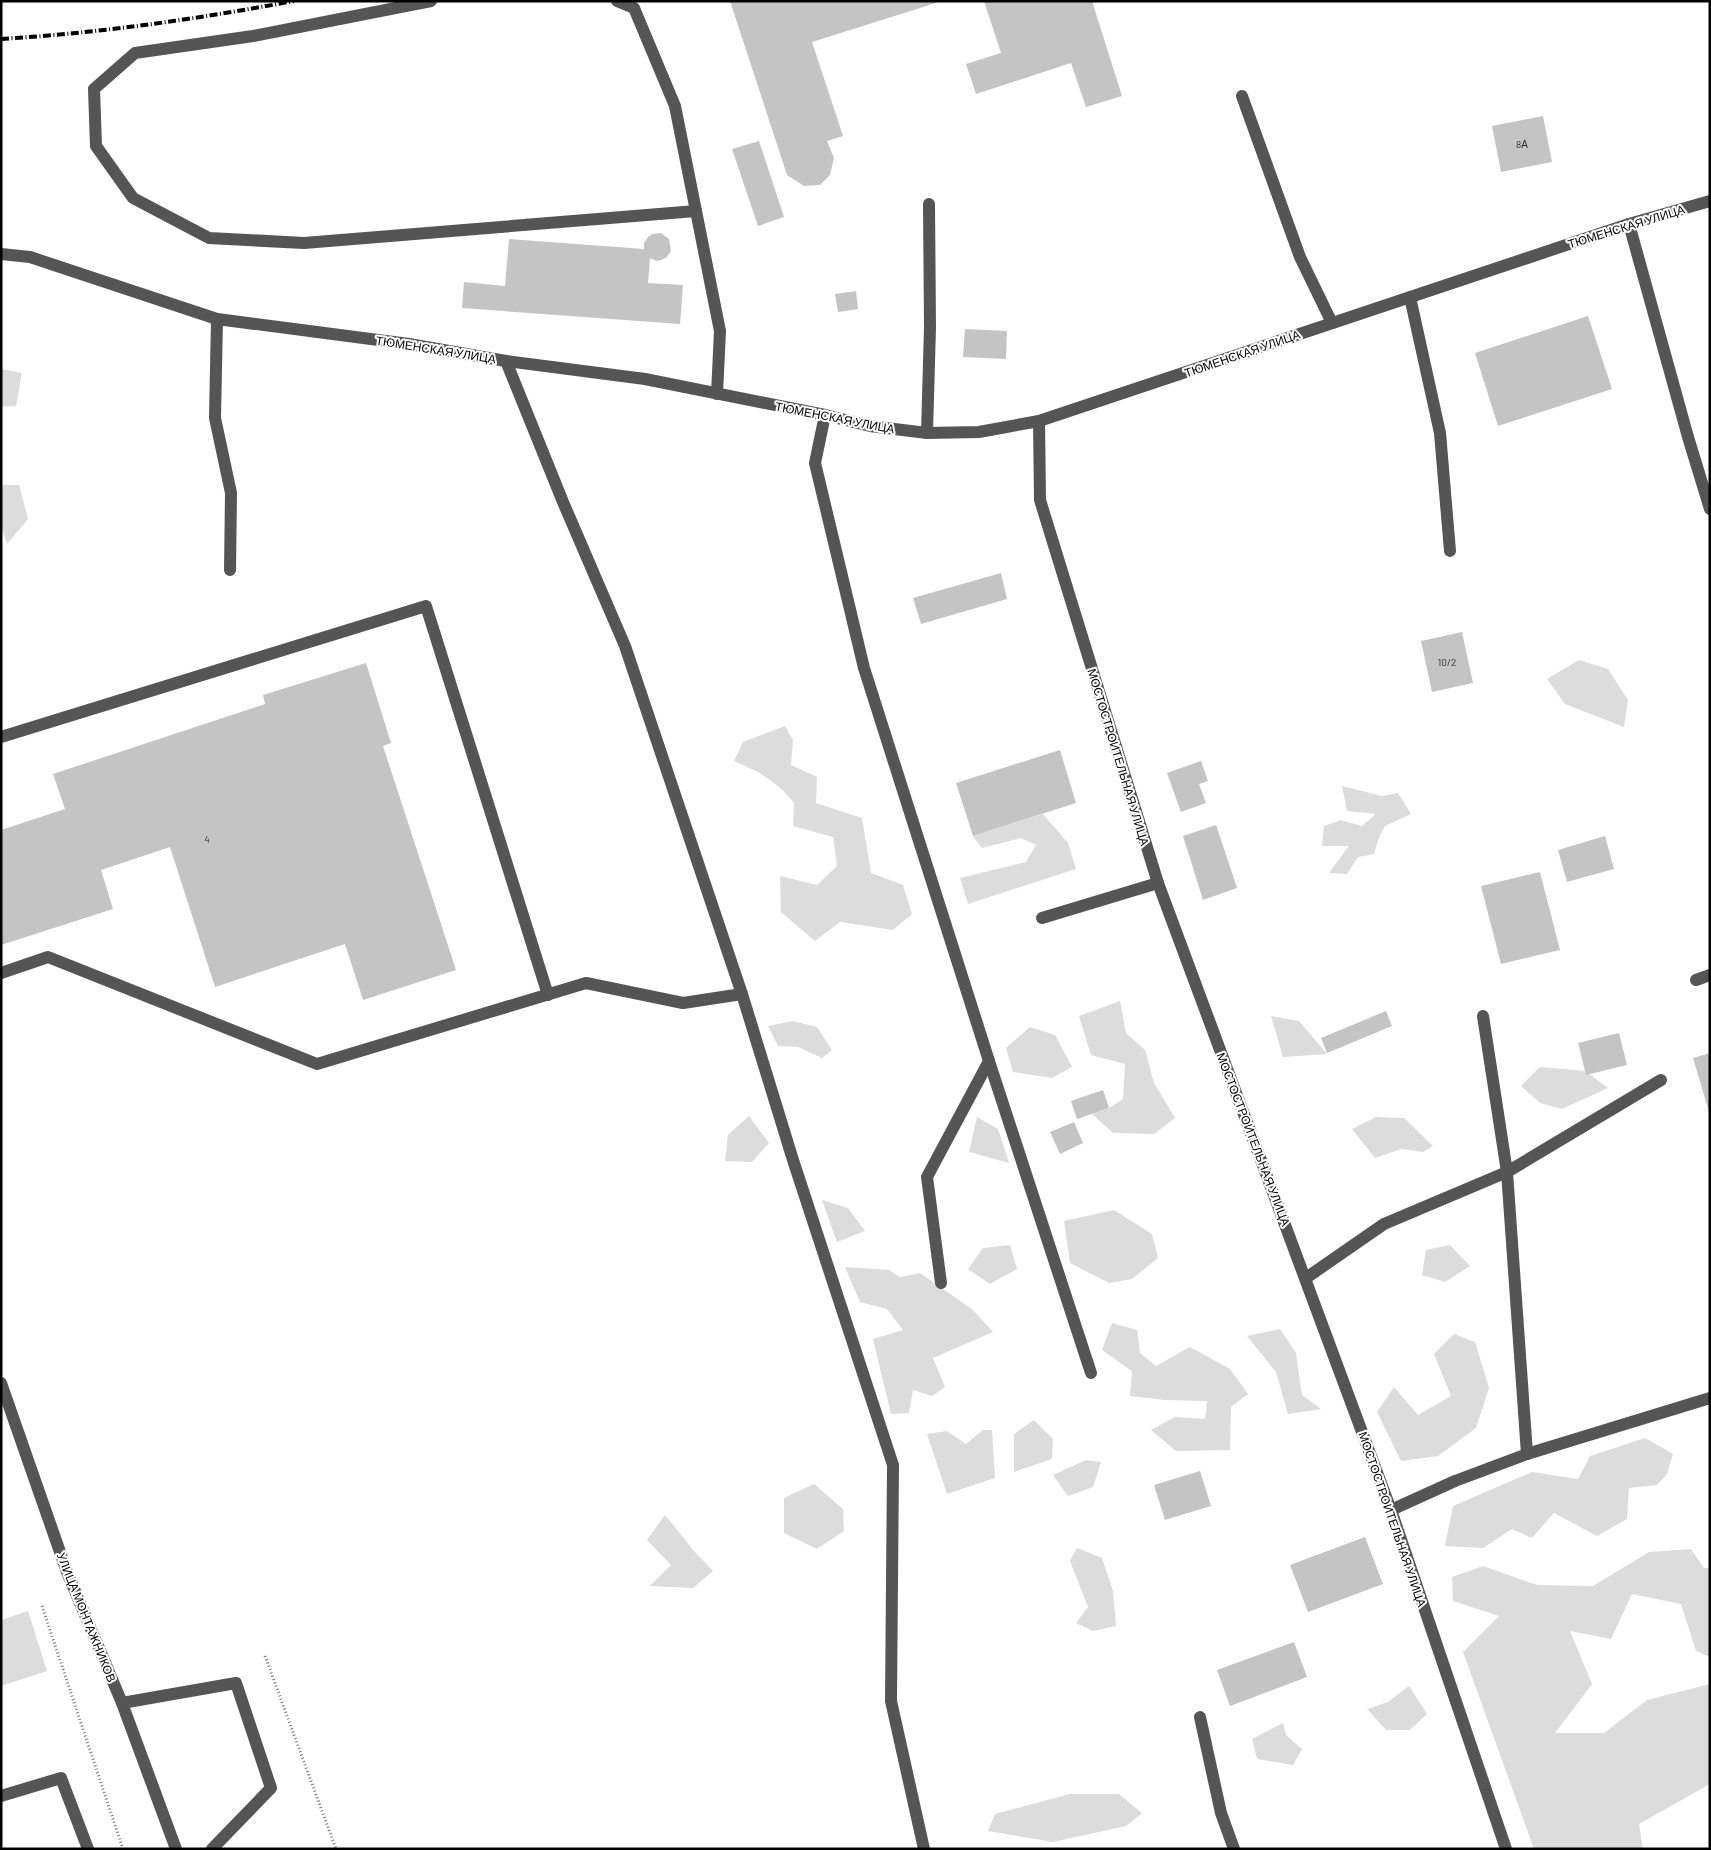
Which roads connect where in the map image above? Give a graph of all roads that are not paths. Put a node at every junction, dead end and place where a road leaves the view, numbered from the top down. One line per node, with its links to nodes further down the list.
1 (431, 1): 6 (street)
2 (617, 1): 6 (street)
3 (1242, 96): 11 (street)
4 (1710, 201): 7 (street, ТЮМЕНСКАЯ УЛИЦА)
5 (929, 204): 16 (street)
6 (696, 211): 13 (street)
7 (1629, 224): 9 (street, ТЮМЕНСКАЯ УЛИЦА); 17 (street)
8 (1, 254): 10 (street, ТЮМЕНСКАЯ УЛИЦА)
9 (1410, 297): 11 (street, ТЮМЕНСКАЯ УЛИЦА); 18 (street)
10 (217, 319): 12 (street, ТЮМЕНСКАЯ УЛИЦА); 19 (street)
11 (1332, 323): 15 (street, ТЮМЕНСКАЯ УЛИЦА)
12 (506, 361): 13 (street, ТЮМЕНСКАЯ УЛИЦА); 26 (street)
13 (717, 394): 14 (street, ТЮМЕНСКАЯ УЛИЦА)
14 (825, 415): 16 (street, ТЮМЕНСКАЯ УЛИЦА); 29 (street)
15 (1038, 421): 16 (street, ТЮМЕНСКАЯ УЛИЦА); 21 (street, МОСТОСТРОИТЕЛЬНАЯ УЛИЦА)
16 (927, 433)
17 (1710, 509)
18 (1450, 551)
19 (230, 570)
20 (1, 737): 27 (street)
21 (1158, 883): 22 (street); 32 (street, МОСТОСТРОИТЕЛЬНАЯ УЛИЦА)
22 (1042, 918)
23 (1, 973): 27 (street)
24 (1710, 975): 25 (street)
25 (1696, 980)
26 (742, 994): 27 (street); 45 (street)
27 (548, 995)
28 (1483, 1016): 31 (street)
29 (989, 1061): 33 (street); 34 (street)
30 (1661, 1080): 31 (street)
31 (1507, 1172): 32 (street); 37 (street)
32 (1306, 1278): 38 (street, МОСТОСТРОИТЕЛЬНАЯ УЛИЦА)
33 (941, 1283)
34 (1091, 1373)
35 (1, 1383): 39 (street, УЛИЦА МОНТАЖНИКОВ)
36 (1710, 1398): 37 (street)
37 (1527, 1454): 38 (street)
38 (1391, 1510): 47 (street, МОСТОСТРОИТЕЛЬНАЯ УЛИЦА)
39 (122, 1703): 43 (street, УЛИЦА МОНТАЖНИКОВ); 44 (street)
40 (1200, 1717): 46 (street)
41 (1, 1796): 42 (street)
42 (88, 1849)
43 (176, 1849)
44 (212, 1849)
45 (924, 1849)
46 (1234, 1849)
47 (1506, 1849)

